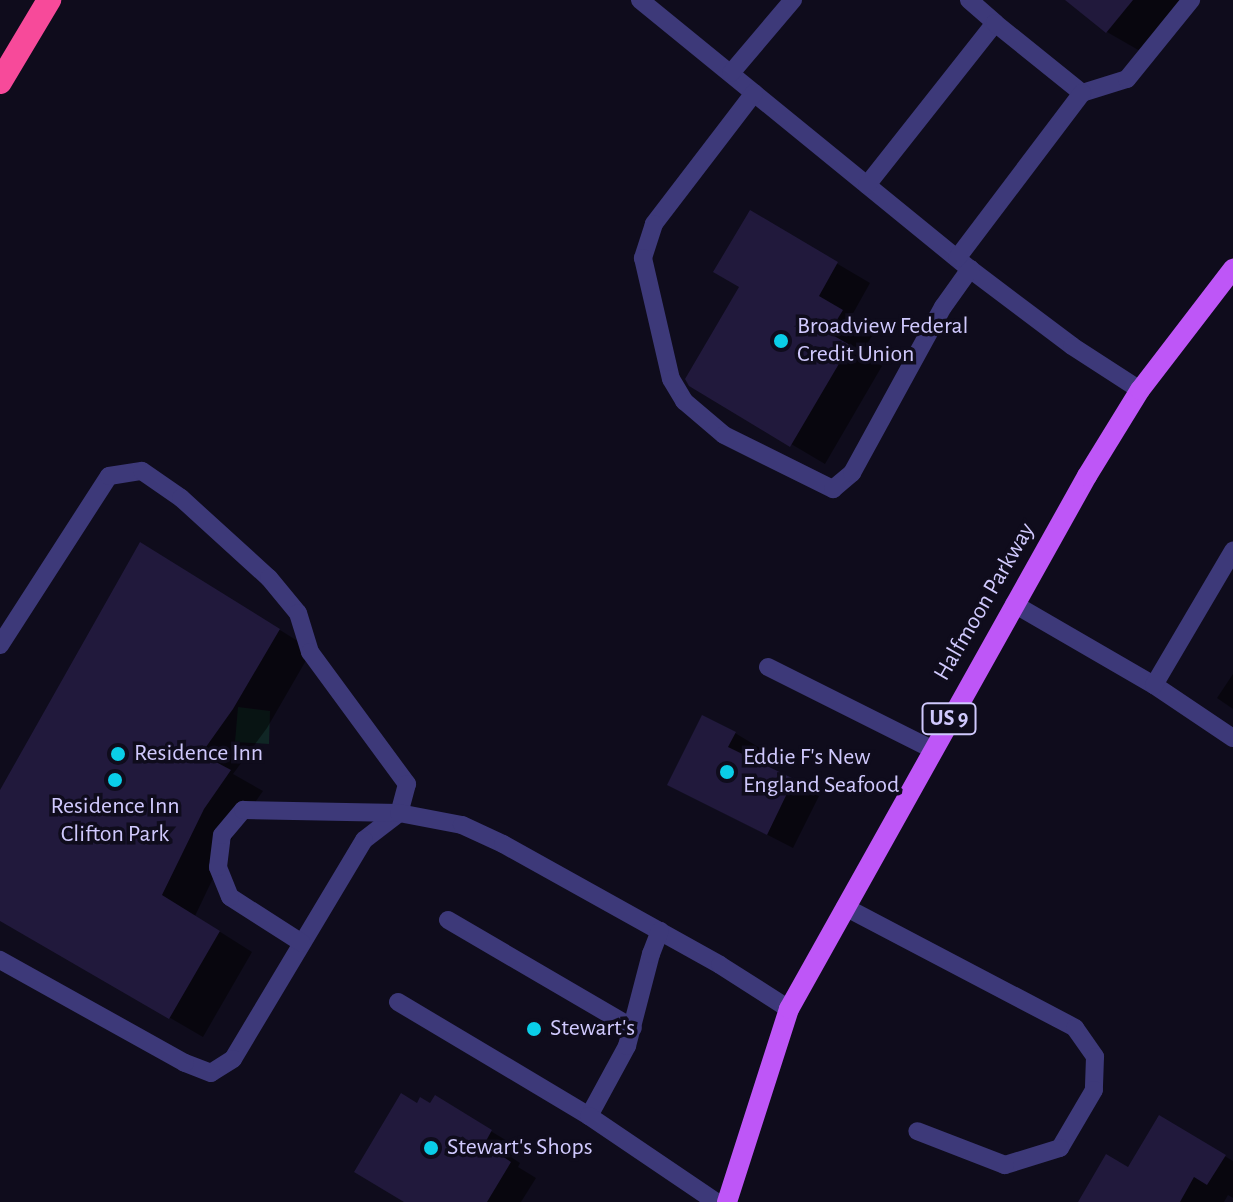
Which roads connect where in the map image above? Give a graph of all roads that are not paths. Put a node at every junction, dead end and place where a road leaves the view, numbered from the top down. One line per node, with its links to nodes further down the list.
1 (49, 0): 8 (highway)
2 (640, 0): 7 (lane)
3 (793, 0): 7 (lane)
4 (969, 0): 6 (lane)
5 (1191, 0): 10 (lane)
6 (995, 23): 10 (lane); 11 (lane)
7 (731, 73): 9 (lane)
8 (0, 82)
9 (754, 93): 11 (lane); 12 (lane)
10 (1082, 93): 12 (lane)
11 (867, 185): 12 (lane)
12 (963, 263): 14 (lane)
13 (1233, 269): 14 (main road, Halfmoon Parkway / US 9)
14 (1140, 390): 16 (main road, Halfmoon Parkway / US 9)
15 (1233, 551): 19 (lane)
16 (1014, 604): 19 (lane); 21 (main road, Halfmoon Parkway / US 9)
17 (0, 645): 22 (lane)
18 (768, 667): 21 (lane)
19 (1154, 685): 20 (lane)
20 (1233, 738)
21 (932, 749): 23 (main road, Halfmoon Parkway / US 9)
22 (399, 813): 25 (lane); 26 (lane); 26 (lane)
23 (845, 907): 29 (main road, Halfmoon Parkway / US 9); 32 (lane)
24 (448, 920): 30 (lane)
25 (660, 931): 29 (lane); 30 (lane)
26 (302, 943): 27 (lane)
27 (0, 960)
28 (398, 1002): 31 (lane)
29 (789, 1009): 34 (main road, Halfmoon Parkway / US 9)
30 (633, 1028): 31 (lane)
31 (589, 1116): 33 (lane)
32 (917, 1131)
33 (716, 1202)
34 (727, 1202)

